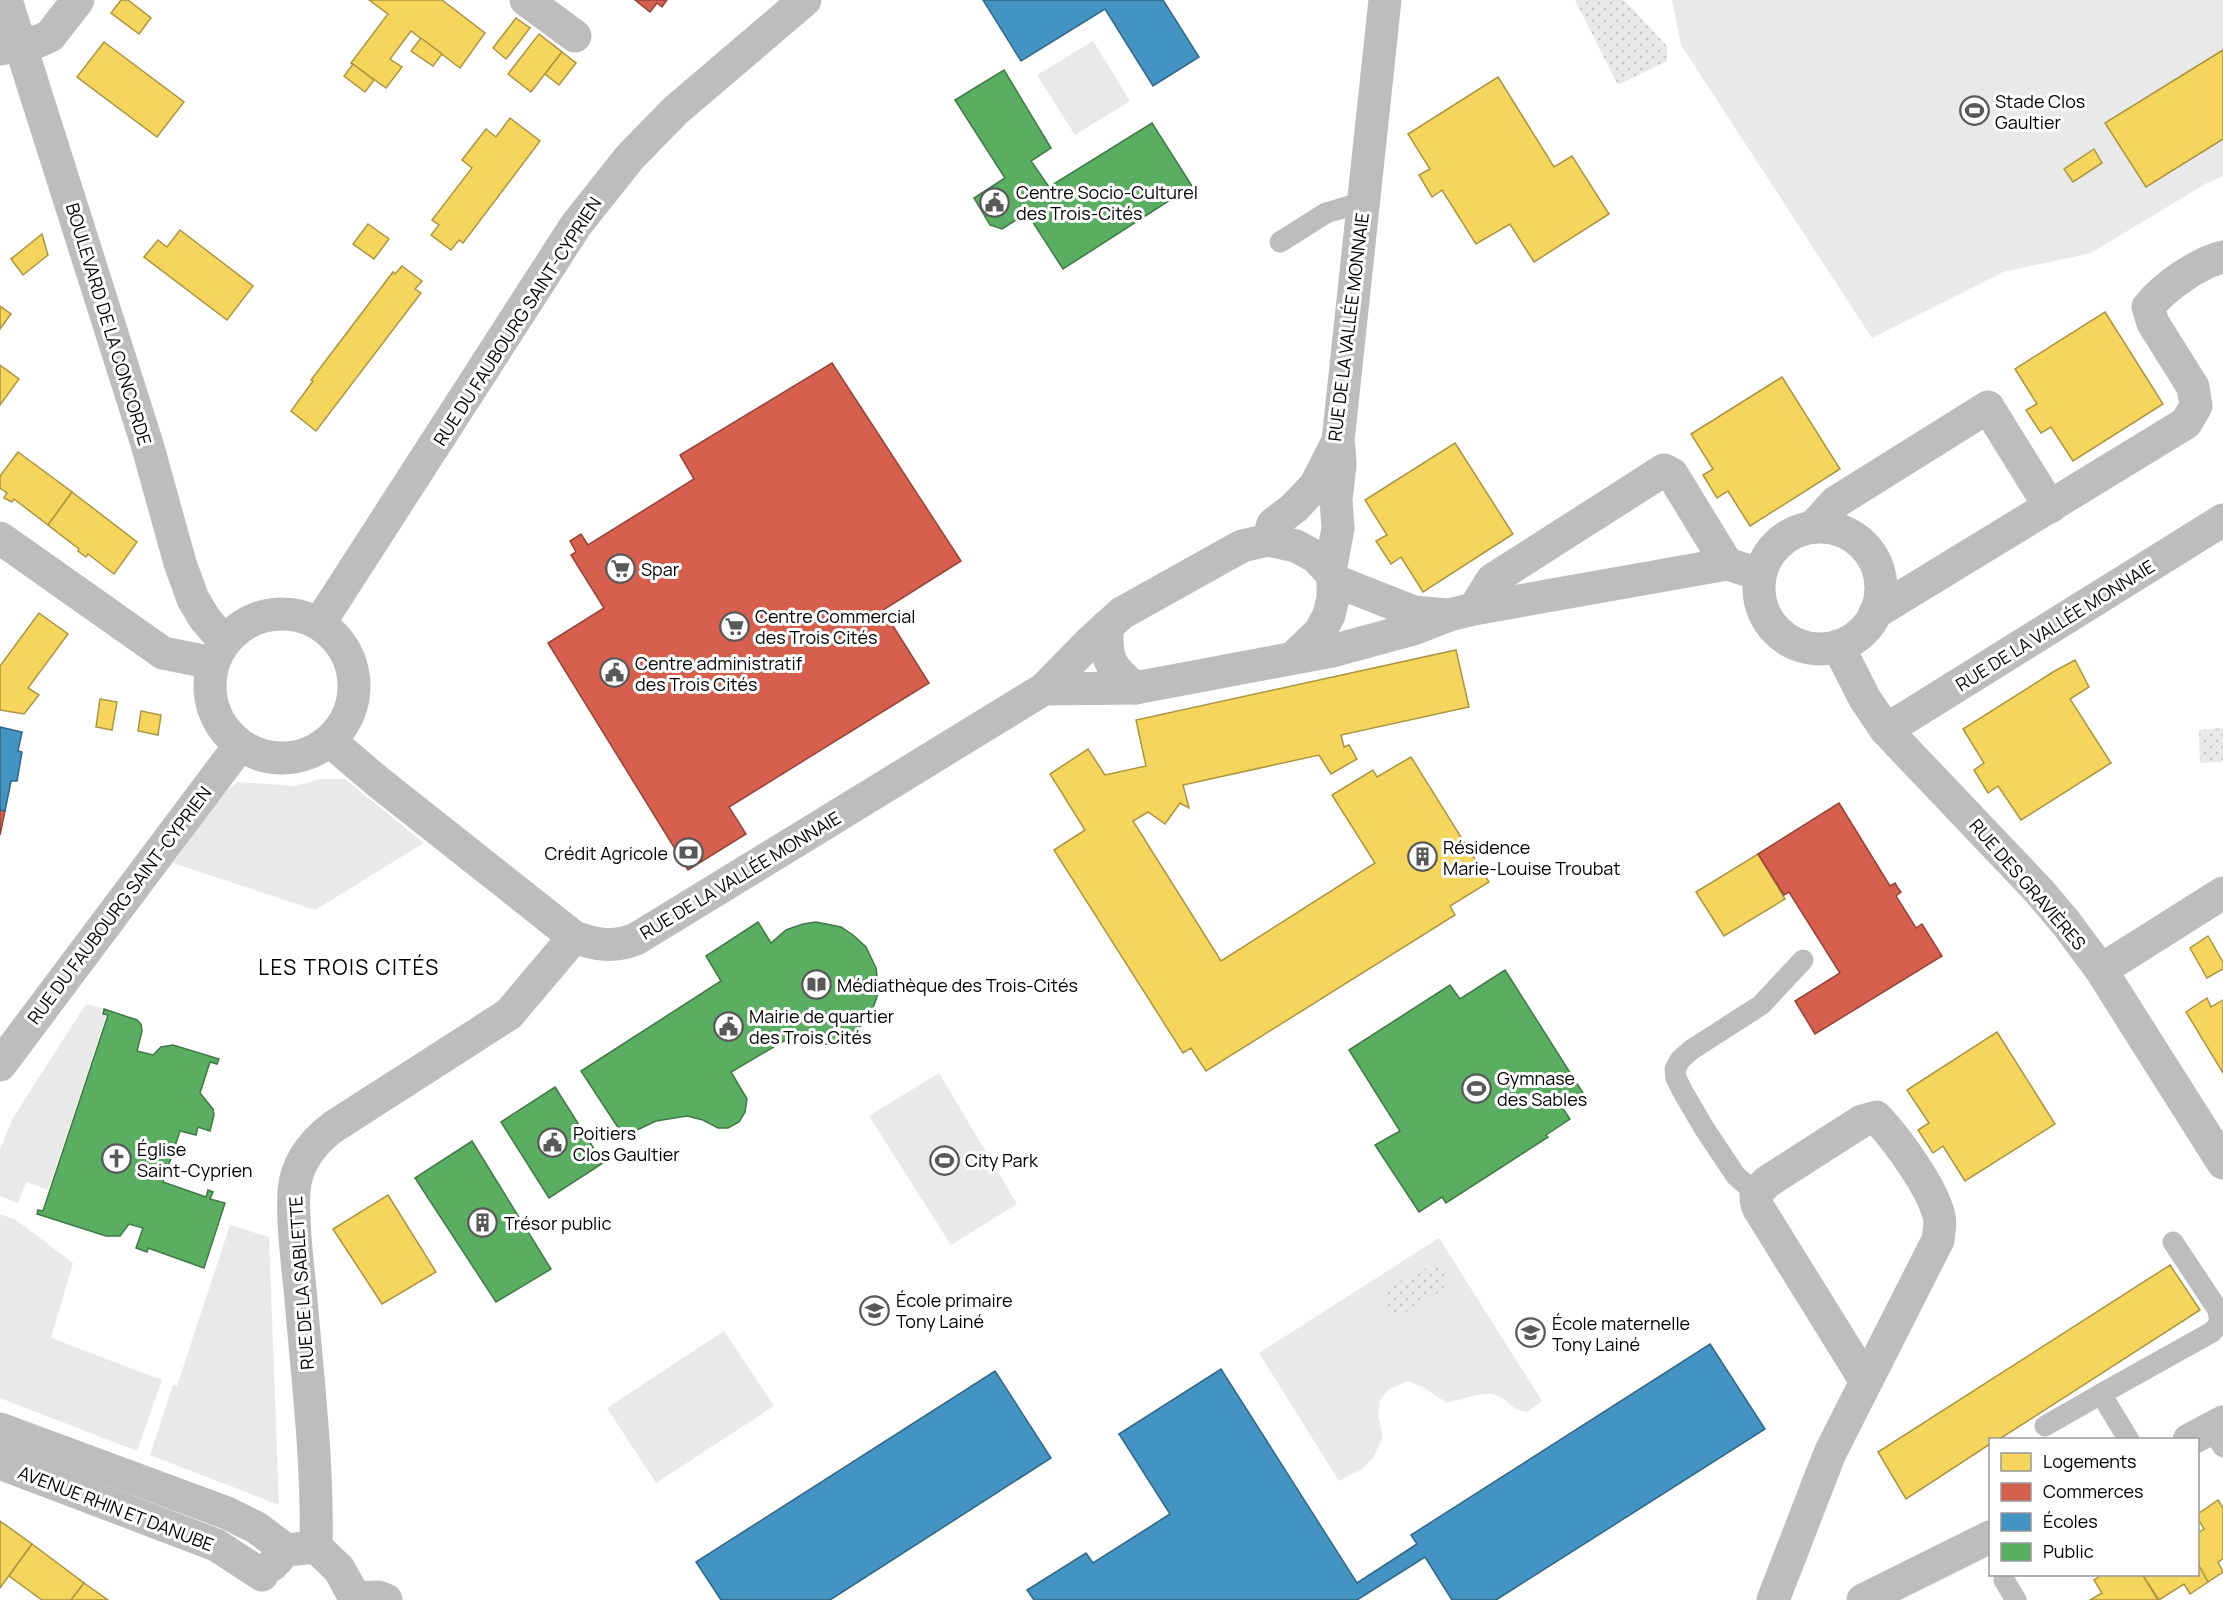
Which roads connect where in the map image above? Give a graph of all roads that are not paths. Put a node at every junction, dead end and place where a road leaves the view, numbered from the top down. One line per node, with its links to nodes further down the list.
1 (6, 0): 7 (street, BOULEVARD DE LA CONCORDE)
2 (78, 0): 7 (street)
3 (526, 0): 6 (street)
4 (805, 0): 22 (street, RUE DU FAUBOURG SAINT-CYPRIEN)
5 (1385, 0): 8 (street, RUE DE LA VALLÉE MONNAIE)
6 (575, 36)
7 (10, 47): 25 (street, BOULEVARD DE LA CONCORDE)
8 (1363, 202): 9 (lane); 11 (street, RUE DE LA VALLÉE MONNAIE)
9 (1280, 242)
10 (2223, 257): 12 (street)
11 (1338, 441): 16 (street, RUE DE LA VALLÉE MONNAIE); 19 (street)
12 (2050, 507): 14 (street); 21 (street)
13 (2223, 520): 29 (street, RUE DE LA VALLÉE MONNAIE)
14 (1813, 527): 18 (street); 21 (street)
15 (0, 538): 25 (street)
16 (1268, 540): 19 (street); 23 (street, RUE DE LA VALLÉE MONNAIE)
17 (1727, 564): 18 (street); 20 (street); 20 (street)
18 (1760, 574): 24 (street)
19 (1331, 576): 20 (street); 26 (street)
20 (1461, 612): 26 (street)
21 (1875, 613): 24 (street)
22 (319, 624): 25 (street); 30 (street)
23 (1107, 626): 27 (street, RUE DE LA VALLÉE MONNAIE); 28 (street)
24 (1838, 646): 29 (street, RUE DES GRAVIÈRES)
25 (219, 652): 31 (street)
26 (1295, 656): 28 (street)
27 (1044, 688): 28 (street); 33 (street, RUE DE LA VALLÉE MONNAIE)
28 (1135, 688)
29 (1886, 730): 35 (street, RUE DES GRAVIÈRES)
30 (330, 741): 31 (street); 33 (street, RUE DE LA VALLÉE MONNAIE)
31 (240, 746): 36 (street, RUE DU FAUBOURG SAINT-CYPRIEN)
32 (2223, 893): 35 (street)
33 (574, 937): 47 (street, RUE DE LA SABLETTE)
34 (1803, 960): 38 (lane)
35 (2101, 970): 37 (street, RUE DES GRAVIÈRES)
36 (0, 1065)
37 (2223, 1163)
38 (1756, 1193): 40 (street); 40 (street)
39 (2173, 1242): 41 (lane)
40 (1865, 1380): 51 (street)
41 (2101, 1394): 42 (lane); 44 (lane)
42 (2045, 1426)
43 (0, 1429): 47 (street, AVENUE RHIN ET DANUBE)
44 (2128, 1438)
45 (0, 1463): 49 (street, AVENUE RHIN ET DANUBE)
46 (1989, 1537): 52 (street)
47 (301, 1549): 49 (street, AVENUE RHIN ET DANUBE); 50 (street, AVENUE RHIN ET DANUBE)
48 (2004, 1580): 53 (lane)
49 (260, 1588)
50 (365, 1600)
51 (1773, 1600)
52 (1863, 1600)
53 (2016, 1600)

